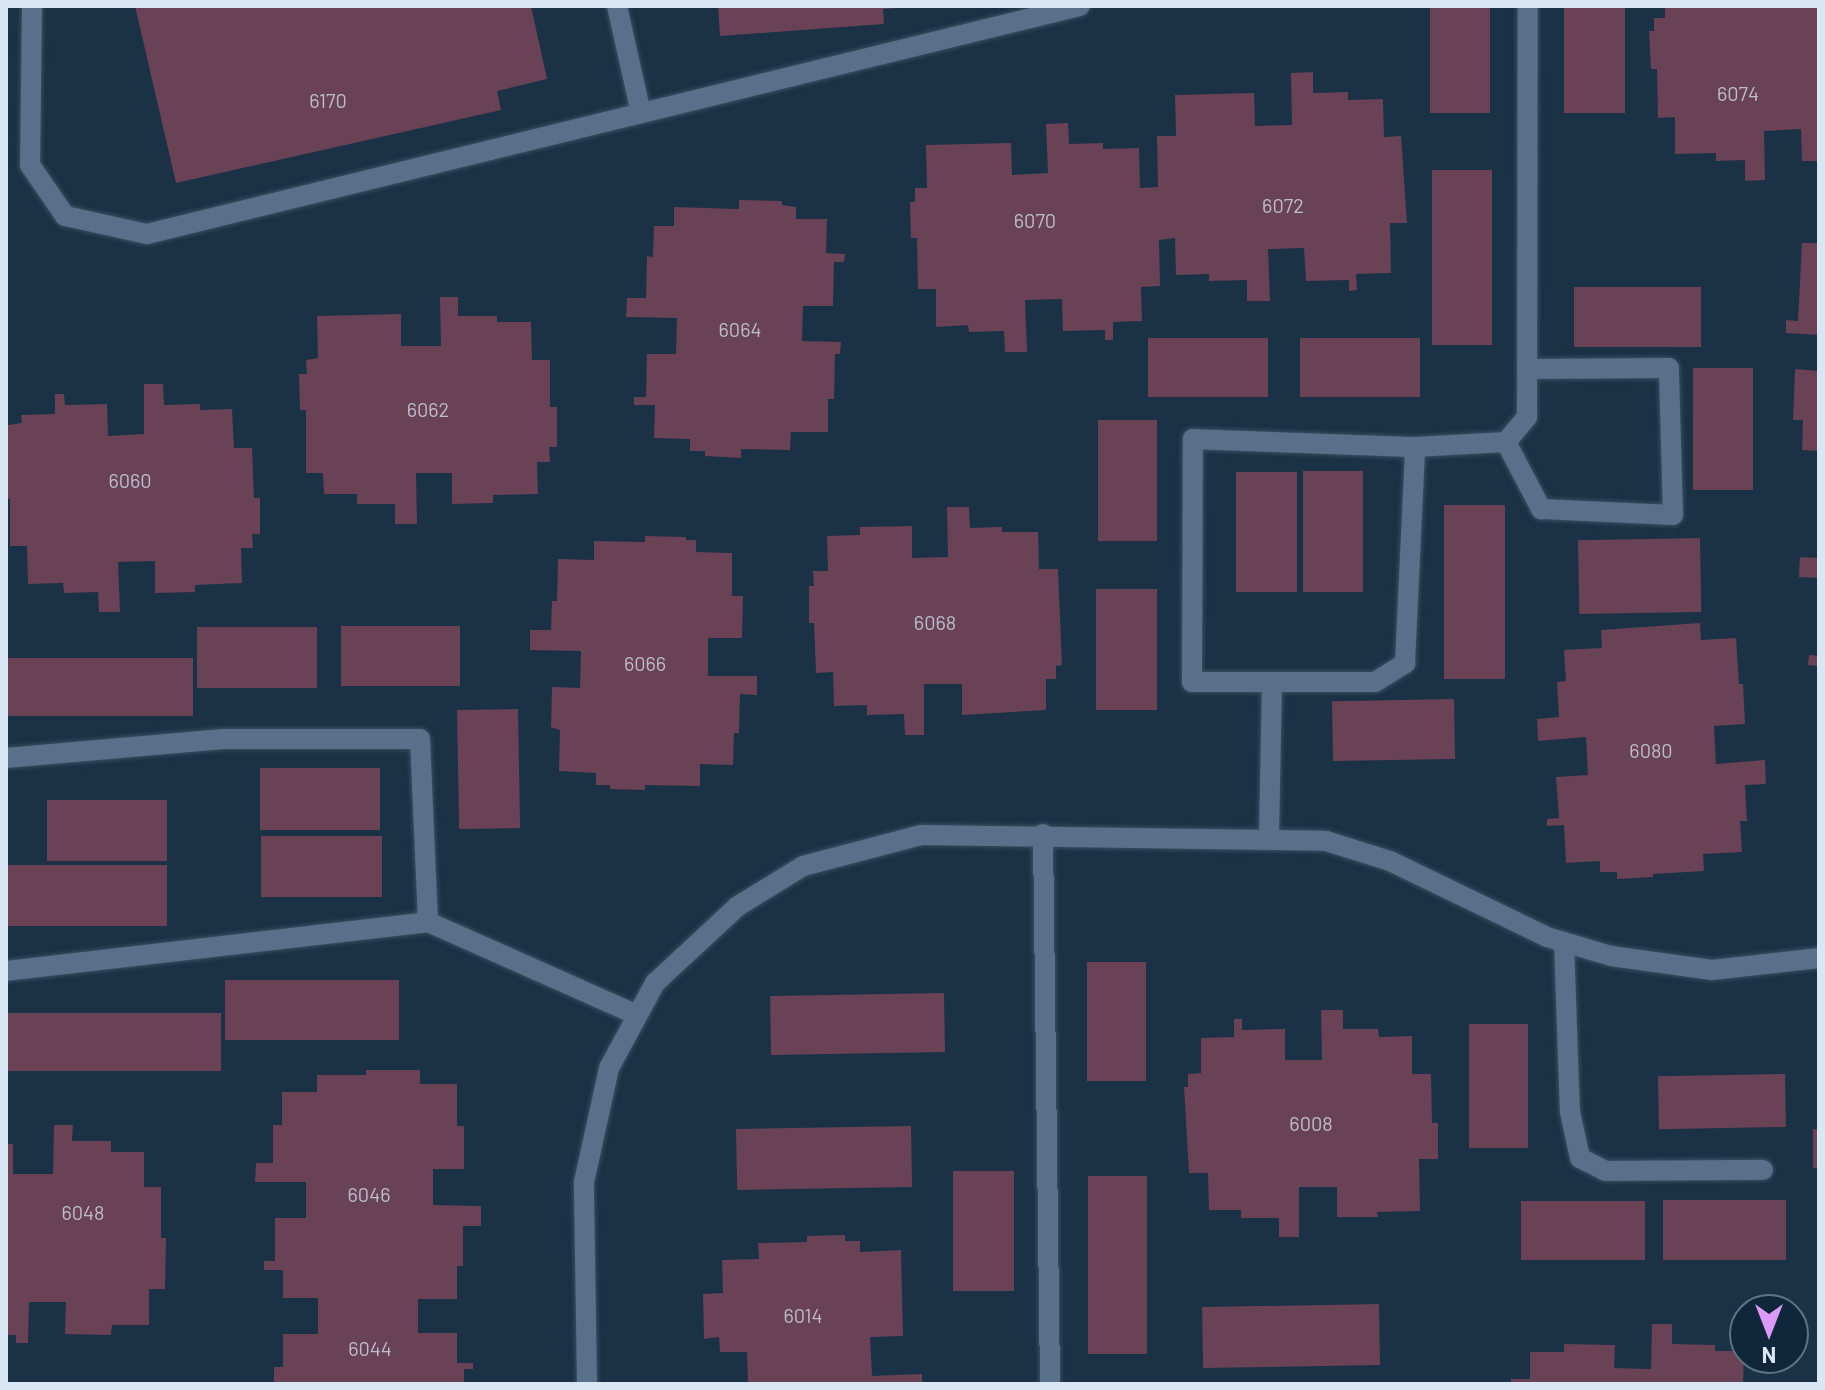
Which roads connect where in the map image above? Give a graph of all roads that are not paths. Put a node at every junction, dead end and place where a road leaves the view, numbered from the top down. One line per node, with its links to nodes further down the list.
1 (32, 6): 5 (lane)
2 (617, 6): 5 (lane)
3 (1080, 6): 5 (lane)
4 (1528, 6): 6 (lane)
5 (641, 113)
6 (1527, 369): 7 (lane); 7 (lane)
7 (1506, 442): 8 (lane)
8 (1415, 447): 9 (lane); 9 (lane)
9 (1272, 682): 12 (lane)
10 (6, 758): 13 (lane)
11 (1043, 834): 12 (lane); 17 (lane); 20 (lane)
12 (1269, 837): 14 (lane)
13 (428, 922): 16 (lane); 17 (lane)
14 (1564, 942): 15 (lane); 18 (lane)
15 (1819, 958)
16 (6, 971)
17 (637, 1015): 19 (lane)
18 (1763, 1170)
19 (587, 1384)
20 (1050, 1384)

